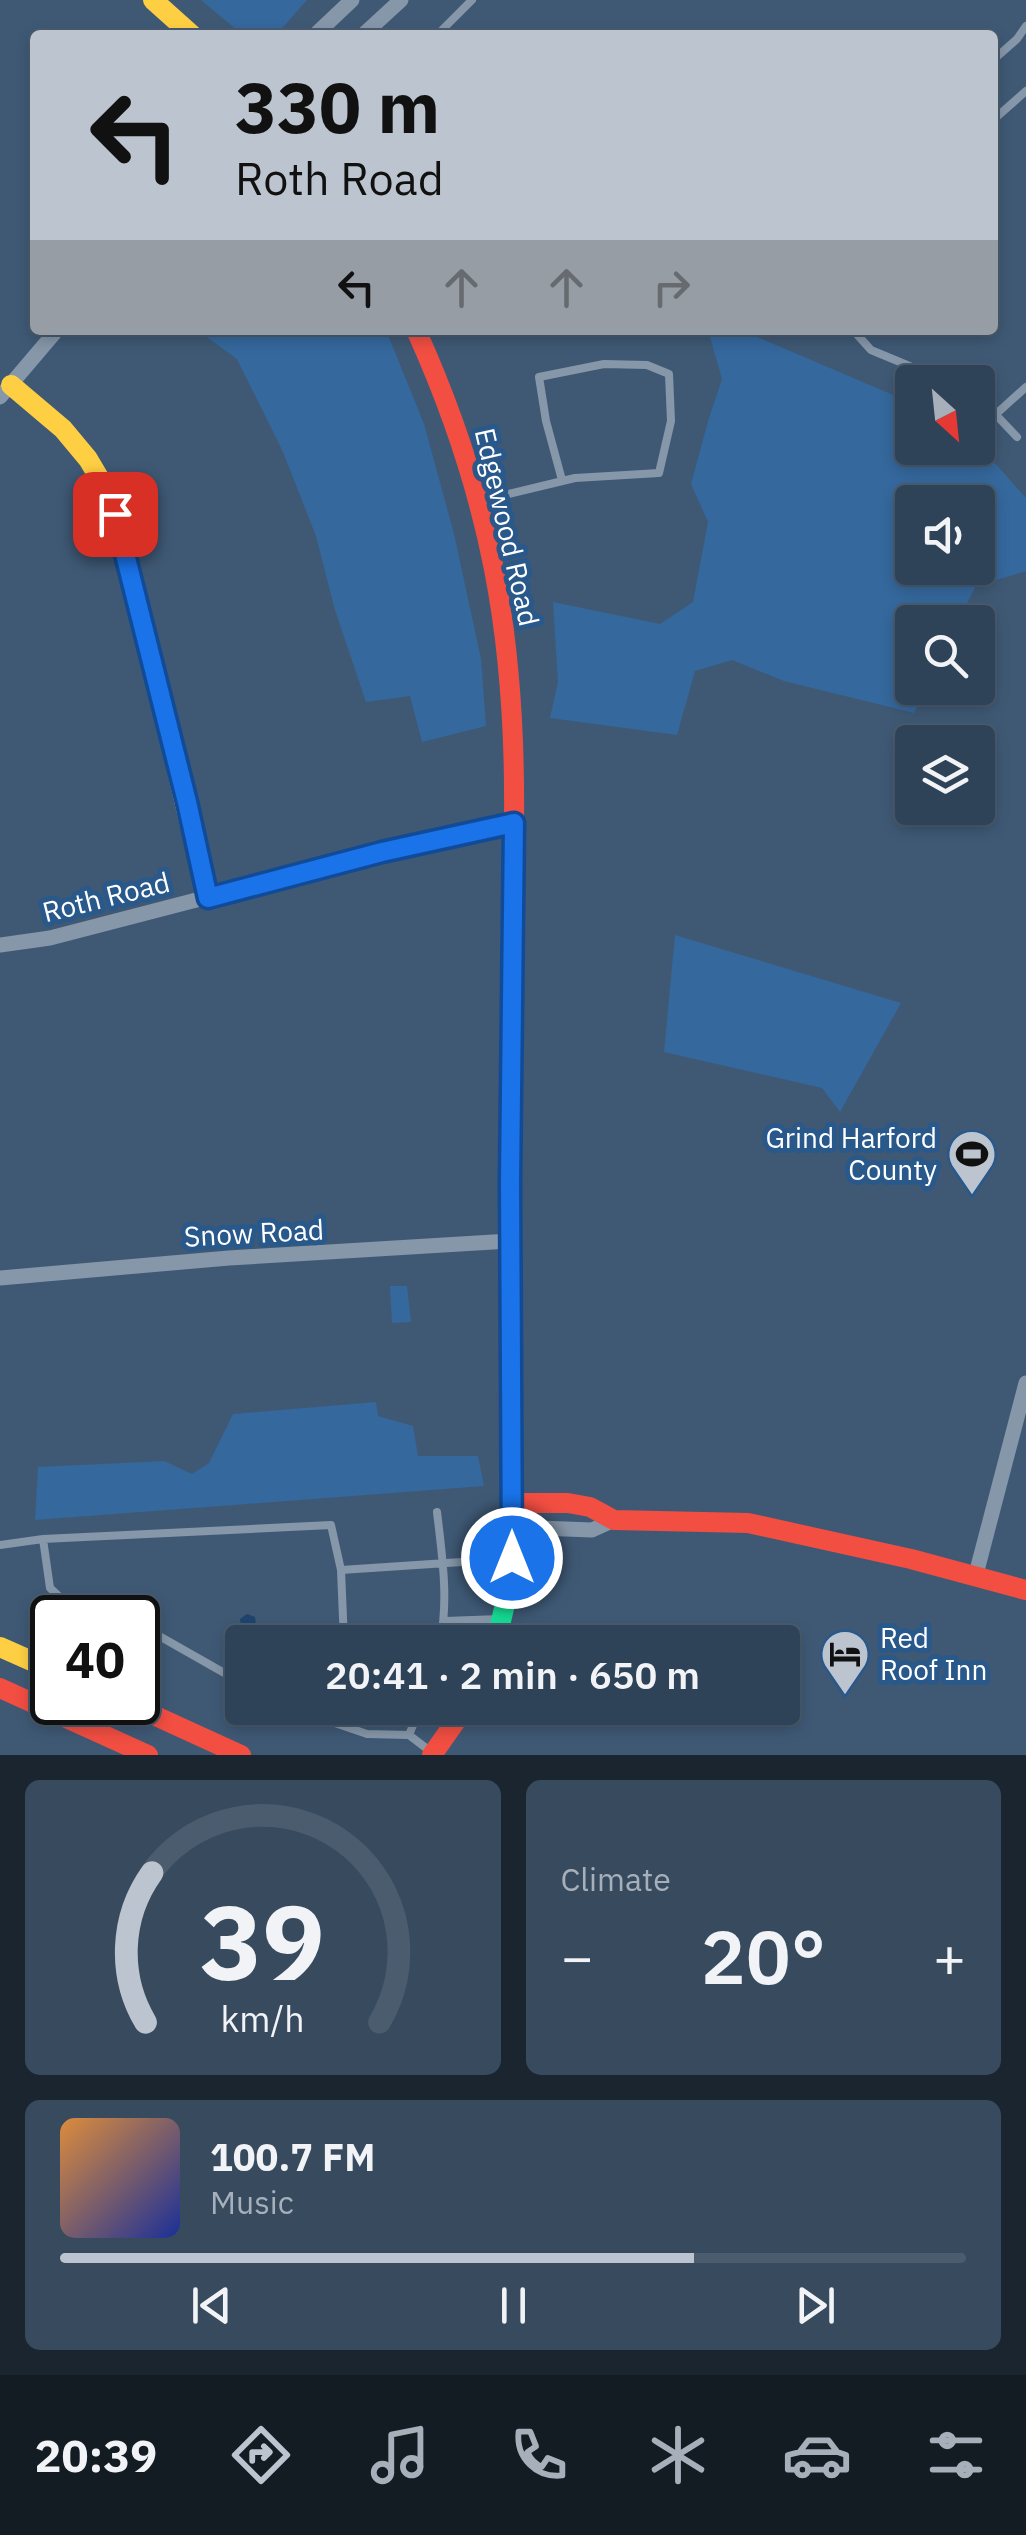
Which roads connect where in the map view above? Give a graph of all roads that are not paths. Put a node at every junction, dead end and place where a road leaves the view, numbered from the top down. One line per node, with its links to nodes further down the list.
1 (153, 0): 6 (main road)
2 (352, 0): 7 (street)
3 (401, 0): 8 (street)
4 (472, 0): 9 (lane)
5 (1026, 26): 10 (lane)
6 (186, 30)
7 (320, 30)
8 (368, 30)
9 (442, 30)
10 (998, 55)
11 (1026, 91): 12 (lane)
12 (998, 116)
13 (53, 335): 18 (street)
14 (418, 335): 22 (main road, Edgewood Road)
15 (857, 335): 16 (lane)
16 (907, 365)
17 (1026, 386): 19 (lane)
18 (5, 391): 24 (main road)
19 (995, 415): 20 (lane)
20 (1017, 438)
21 (562, 480): 21 (lane); 22 (lane)
22 (478, 501): 23 (main road, Edgewood Road)
23 (514, 823): 24 (street, Roth Road); 26 (main road, Edgewood Road)
24 (208, 898): 25 (street, Roth Road)
25 (0, 944)
26 (510, 1241): 27 (street, Snow Road); 29 (main road, Edgewood Road)
27 (0, 1278)
28 (1026, 1383): 38 (street)
29 (512, 1503): 31 (main road); 32 (main road, Edgewood Road)
30 (437, 1512): 36 (lane)
31 (614, 1520): 32 (street); 38 (main road)
32 (512, 1527): 35 (main road, Edgewood Road)
33 (43, 1539): 34 (lane); 37 (lane); 40 (lane)
34 (0, 1545)
35 (512, 1558): 36 (lane); 41 (main road, Edgewood Road)
36 (442, 1563): 37 (lane); 42 (lane)
37 (341, 1570): 43 (lane)
38 (974, 1578): 39 (main road)
39 (1026, 1590)
40 (58, 1595)
41 (503, 1618): 42 (lane); 45 (main road, Edgewood Road)
42 (444, 1621): 44 (lane)
43 (343, 1625)
44 (443, 1625)
45 (501, 1625)
46 (160, 1636): 49 (lane)
47 (0, 1647): 48 (main road)
48 (30, 1660)
49 (225, 1673)
50 (0, 1688): 58 (main road)
51 (160, 1718): 59 (main road)
52 (339, 1725): 56 (lane)
53 (348, 1725): 56 (lane)
54 (412, 1725): 57 (lane)
55 (453, 1725): 60 (main road)
56 (348, 1728): 57 (lane)
57 (408, 1735): 60 (lane)
58 (148, 1755)
59 (241, 1755)
60 (433, 1755)

